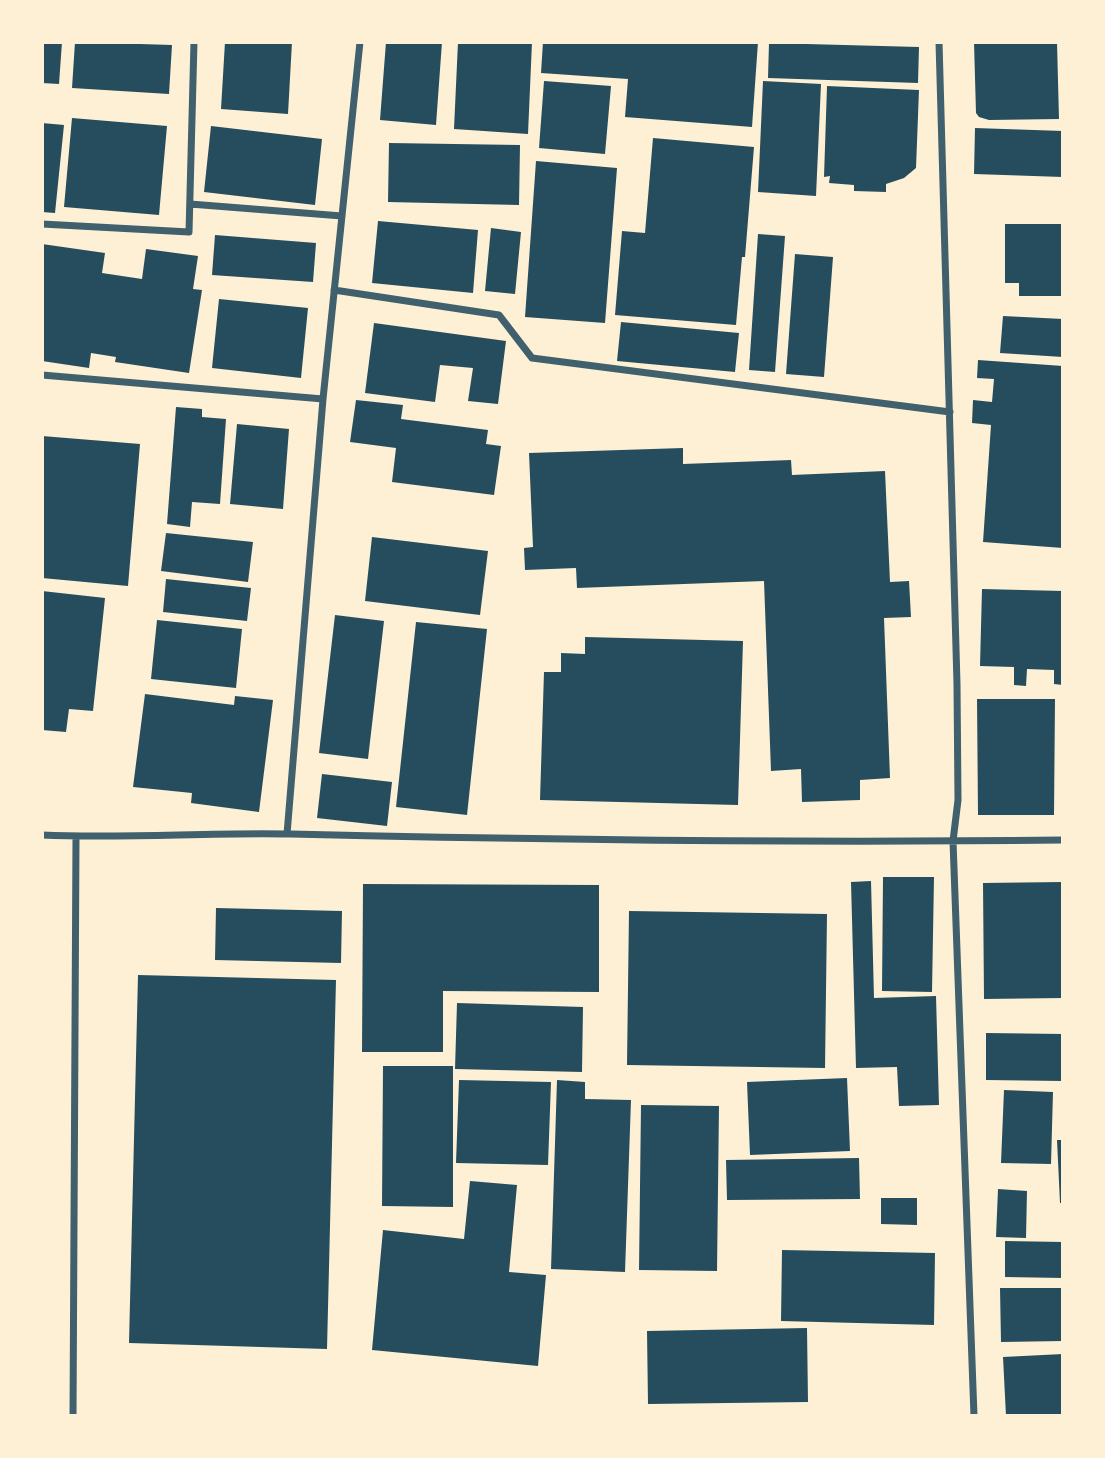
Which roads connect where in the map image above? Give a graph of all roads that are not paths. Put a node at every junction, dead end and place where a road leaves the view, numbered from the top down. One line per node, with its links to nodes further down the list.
1 (194, 42): 4 (street)
2 (360, 42): 5 (street)
3 (939, 42): 10 (street)
4 (190, 204): 5 (street); 6 (street)
5 (342, 216): 7 (street)
6 (42, 225)
7 (334, 290): 9 (street); 10 (street)
8 (42, 375): 9 (street)
9 (323, 399): 11 (street)
10 (950, 412): 15 (street)
11 (287, 834): 13 (street); 15 (street)
12 (42, 835): 13 (street)
13 (76, 837): 16 (street)
14 (1063, 840): 15 (street)
15 (953, 841): 17 (street)
16 (73, 1416)
17 (974, 1416)

